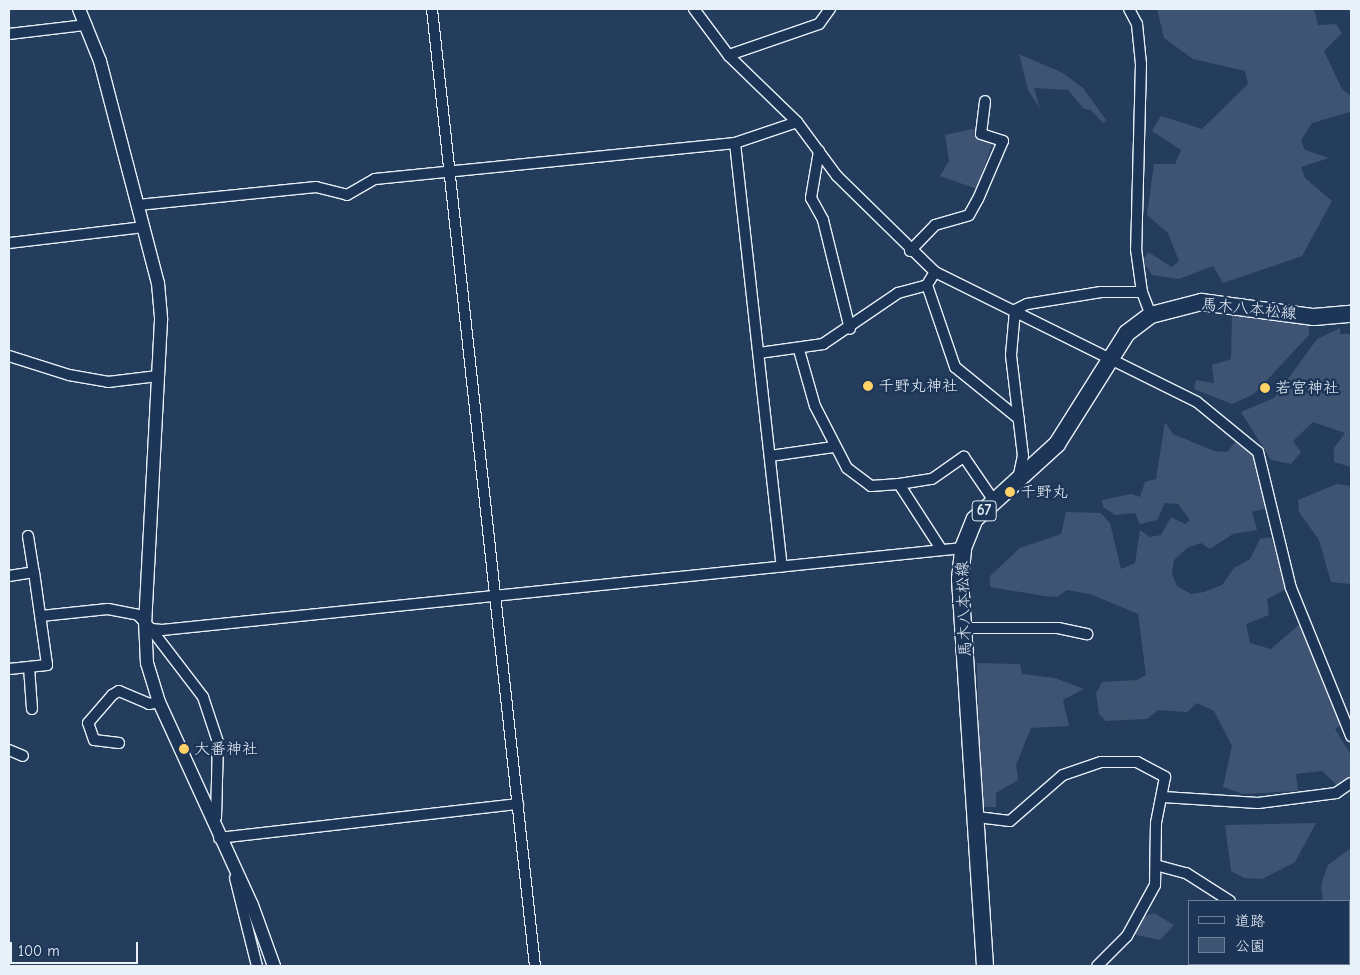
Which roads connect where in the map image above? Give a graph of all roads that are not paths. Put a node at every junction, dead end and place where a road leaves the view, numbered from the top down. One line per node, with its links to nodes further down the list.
1 (79, 9): 6 (street)
2 (432, 9): 13 (street)
3 (694, 9): 8 (street)
4 (830, 9): 8 (street)
5 (1129, 9): 20 (street)
6 (86, 25): 7 (street); 14 (street)
7 (9, 34)
8 (728, 55): 10 (street)
9 (985, 101): 17 (street)
10 (797, 122): 11 (street); 12 (street)
11 (735, 143): 13 (street); 26 (street)
12 (819, 151): 17 (street); 24 (street)
13 (449, 172): 14 (street); 42 (street)
14 (138, 205): 15 (street)
15 (144, 227): 16 (street); 29 (street)
16 (9, 243)
17 (910, 251): 18 (street)
18 (935, 272): 19 (street); 21 (street)
19 (927, 286): 24 (street); 30 (street)
20 (1142, 292): 21 (street); 23 (street)
21 (1015, 310): 28 (street); 30 (street)
22 (1351, 314): 23 (main road, 馬木八本松線 / 67)
23 (1151, 315): 28 (main road, 馬木八本松線 / 67)
24 (850, 329): 25 (street)
25 (798, 350): 26 (street); 31 (street)
26 (759, 353): 32 (street)
27 (9, 356): 29 (street)
28 (1110, 359): 33 (main road, 馬木八本松線 / 67); 51 (street)
29 (158, 376): 44 (street)
30 (1019, 419): 33 (street)
31 (833, 447): 32 (street); 34 (street)
32 (770, 456): 39 (street)
33 (1018, 480): 35 (main road, 馬木八本松線 / 67)
34 (899, 484): 35 (street); 38 (street)
35 (994, 502): 37 (main road, 馬木八本松線 / 67)
36 (28, 536): 40 (street)
37 (962, 548): 38 (street); 45 (main road, 馬木八本松線 / 67)
38 (941, 549): 39 (street)
39 (782, 566): 42 (street)
40 (34, 572): 41 (street); 43 (street)
41 (9, 576)
42 (496, 594): 44 (street); 57 (street)
43 (41, 616): 44 (street); 47 (street)
44 (148, 627): 49 (street); 59 (street)
45 (964, 628): 46 (street); 58 (main road, 馬木八本松線 / 67)
46 (1087, 634)
47 (29, 667): 48 (street); 50 (street)
48 (9, 669)
49 (158, 702): 52 (street); 59 (street)
50 (32, 709)
51 (1350, 731)
52 (118, 742)
53 (9, 750): 54 (street)
54 (23, 756)
55 (1351, 783): 56 (street)
56 (1163, 798): 58 (street); 61 (street)
57 (518, 804): 60 (street); 66 (street)
58 (977, 818): 67 (main road, 馬木八本松線 / 67)
59 (212, 820): 60 (street)
60 (219, 838): 62 (street)
61 (1159, 866): 63 (street); 68 (street)
62 (236, 870): 64 (street); 65 (street)
63 (1228, 900)
64 (257, 966)
65 (274, 966)
66 (535, 966)
67 (985, 966)
68 (1097, 966)

